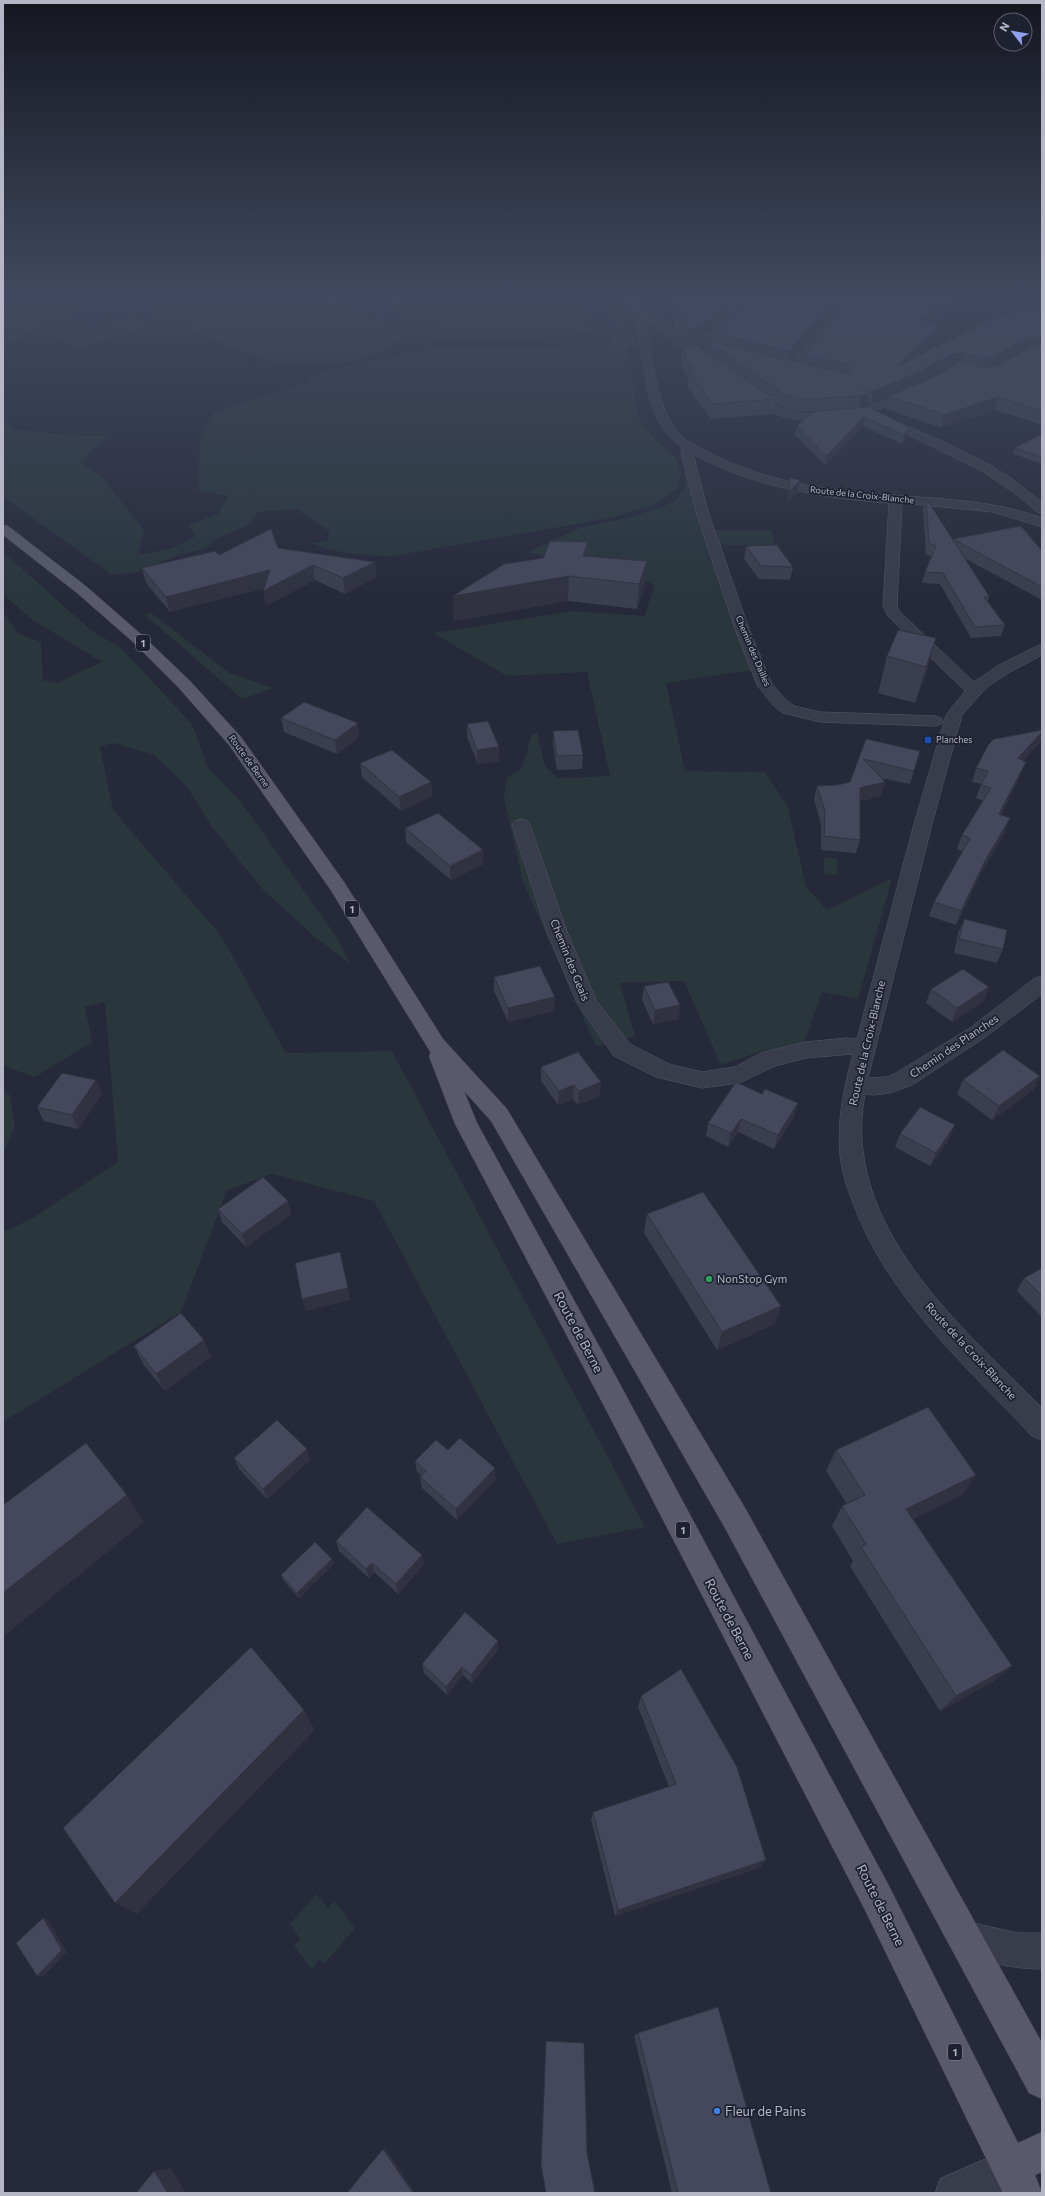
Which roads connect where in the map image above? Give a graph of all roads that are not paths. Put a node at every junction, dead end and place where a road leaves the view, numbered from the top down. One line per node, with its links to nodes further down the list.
1 (655, 396): 5 (street, Route de la Croix-Blanche)
2 (756, 396): 4 (street)
3 (902, 396): 4 (street)
4 (868, 411): 7 (street)
5 (688, 445): 6 (street, Route de la Croix-Blanche); 11 (street, Chemin des Dailles)
6 (896, 500): 7 (street, Route de la Croix-Blanche); 10 (street)
7 (1041, 518)
8 (3, 529): 14 (main road, Route de Berne / 1)
9 (1042, 649): 10 (street, Route de la Croix-Blanche)
10 (972, 690): 15 (street, Route de la Croix-Blanche)
11 (935, 721)
12 (521, 824): 15 (street, Chemin des Geais)
13 (1042, 983): 16 (street, Chemin des Planches)
14 (436, 1045): 18 (main road, Route de Berne / 1); 21 (main road, Route de Berne / 1)
15 (865, 1048): 16 (street, Route de la Croix-Blanche)
16 (856, 1084): 17 (street, Route de la Croix-Blanche)
17 (1042, 1427)
18 (966, 1938): 19 (street); 20 (main road, Route de Berne / 1)
19 (1042, 1951)
20 (1042, 2080)
21 (1025, 2170): 22 (street)
22 (954, 2193)

